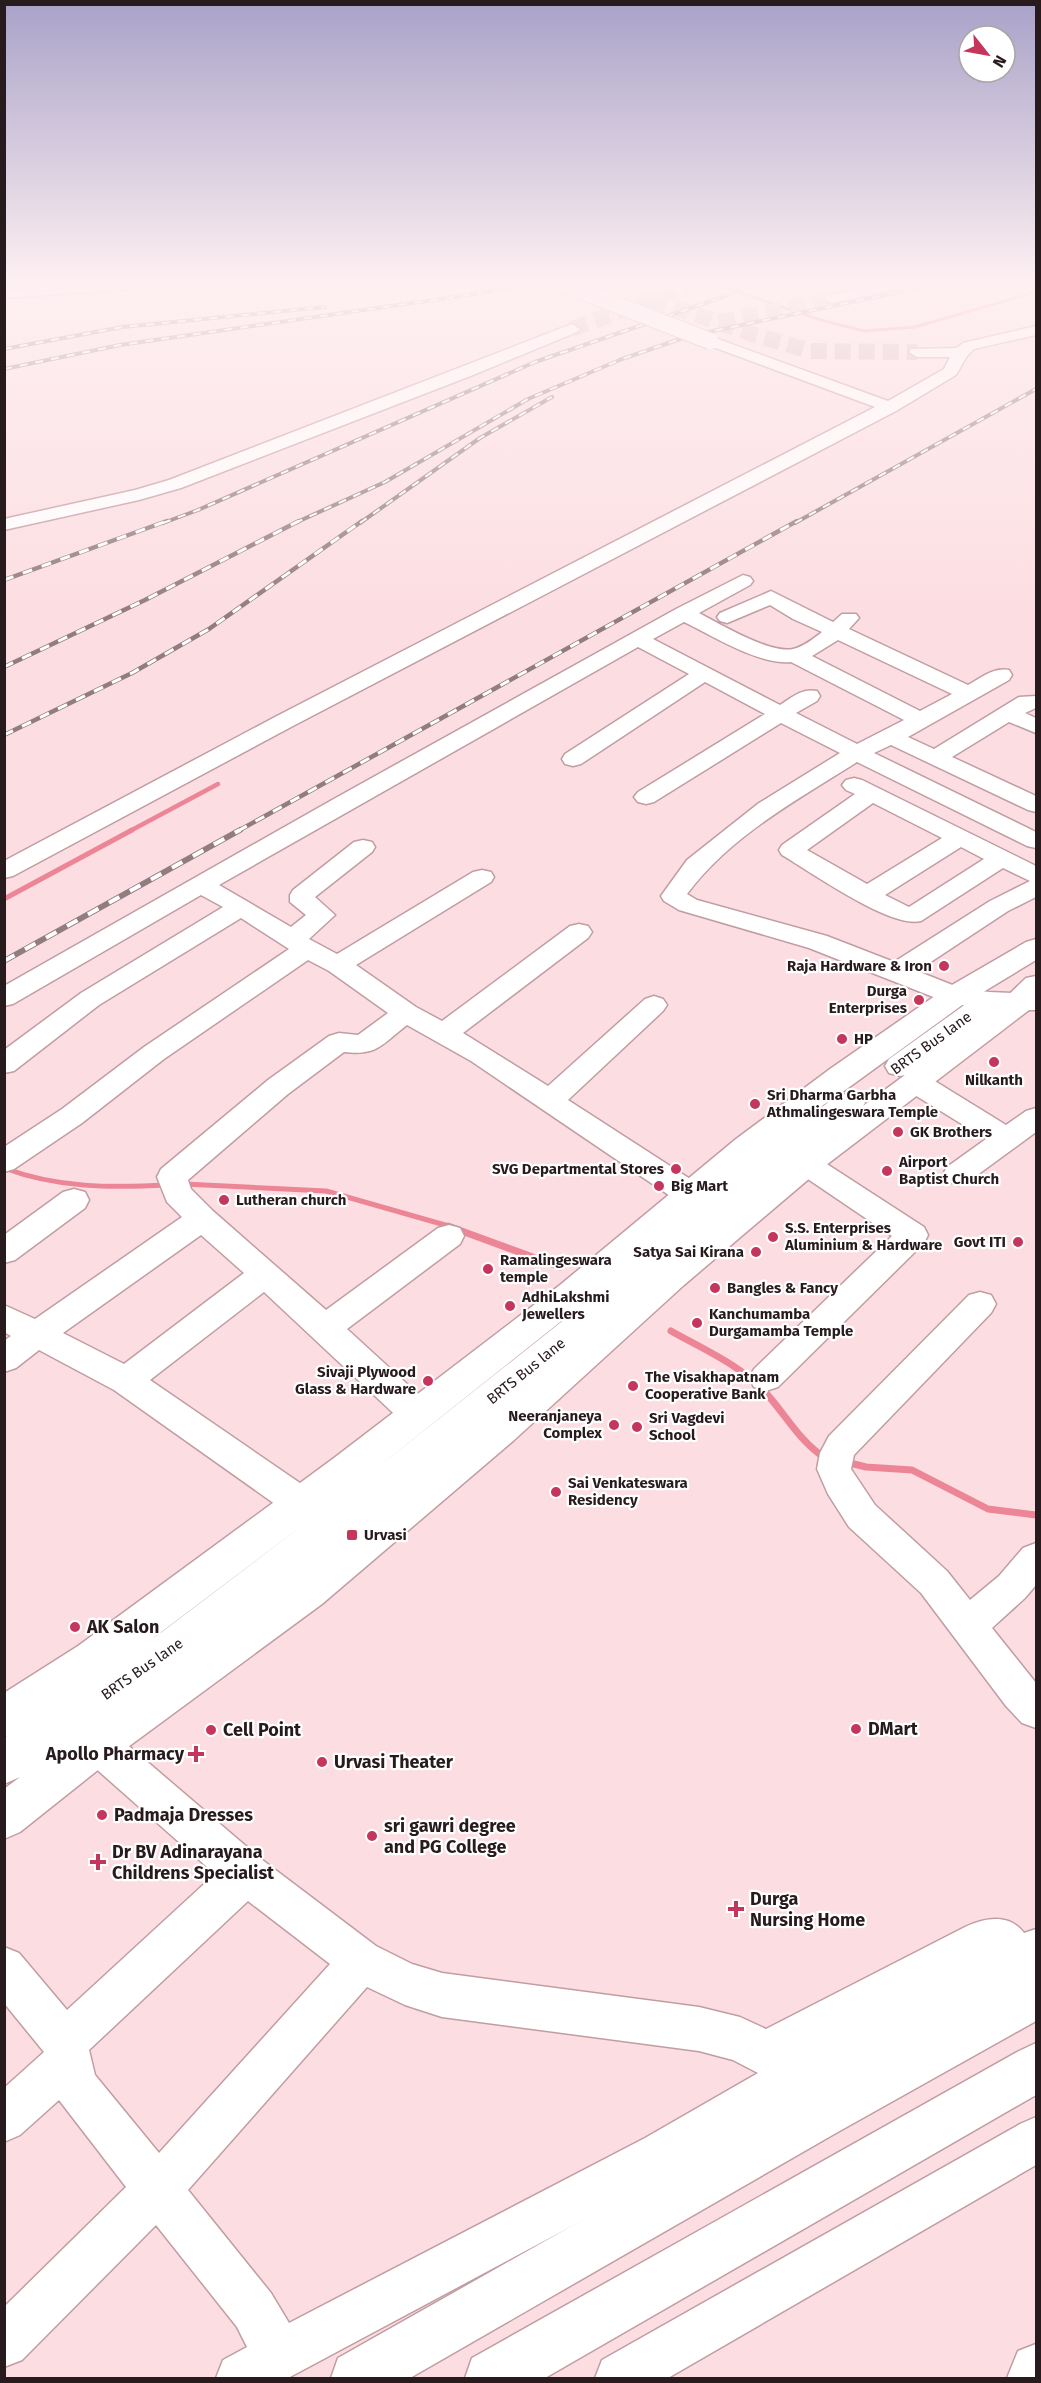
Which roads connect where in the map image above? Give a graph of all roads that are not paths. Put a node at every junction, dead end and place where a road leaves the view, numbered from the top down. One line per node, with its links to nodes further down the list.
1 (414, 392): 5 (street)
2 (850, 392): 4 (street, bridge)
3 (915, 392): 4 (street)
4 (890, 407): 34 (street)
5 (4, 525)
6 (743, 581): 7 (street)
7 (691, 609): 8 (street); 10 (street); 11 (street)
8 (727, 617): 9 (street); 11 (street)
9 (838, 629): 11 (street); 14 (street)
10 (638, 639): 12 (street); 37 (street)
11 (802, 652): 19 (street)
12 (703, 674): 17 (street); 24 (street)
13 (1001, 675): 14 (street)
14 (970, 694): 19 (street)
15 (809, 696): 17 (street)
16 (1036, 702): 18 (street)
17 (779, 713): 22 (street); 28 (street)
18 (1008, 713): 20 (street); 23 (street)
19 (920, 720): 21 (street)
20 (1036, 726)
21 (891, 737): 22 (street); 23 (street)
22 (856, 753): 25 (street); 31 (street)
23 (934, 758): 29 (street)
24 (573, 759)
25 (827, 771): 27 (street); 46 (street)
26 (1036, 780): 29 (street)
27 (872, 793): 30 (street); 39 (street)
28 (646, 797)
29 (1026, 801)
30 (959, 838): 33 (street); 39 (street)
31 (1036, 841)
32 (363, 847): 42 (street)
33 (1001, 859): 35 (street); 39 (street)
34 (4, 871)
35 (1036, 875)
36 (482, 877): 44 (street)
37 (201, 885): 40 (street); 48 (street)
38 (1036, 887): 46 (street)
39 (867, 895)
40 (241, 907): 42 (street); 52 (street)
41 (579, 932): 51 (street)
42 (299, 944): 44 (street); 57 (street)
43 (1036, 948): 47 (main road)
44 (338, 965): 50 (street)
45 (1036, 966): 47 (main road, BRTS Bus lane)
46 (896, 973): 47 (street)
47 (1007, 997): 53 (main road); 60 (main road); 79 (main road, BRTS Bus lane)
48 (4, 998)
49 (654, 1005): 54 (street)
50 (406, 1013): 51 (street); 62 (street)
51 (444, 1034): 54 (street)
52 (4, 1064)
53 (915, 1082): 56 (street); 58 (main road)
54 (550, 1100): 60 (street)
55 (1036, 1118): 56 (street)
56 (1007, 1139): 59 (street)
57 (6, 1161)
58 (806, 1164): 71 (street); 79 (main road)
59 (958, 1174)
60 (690, 1194): 73 (main road)
61 (74, 1200): 64 (street)
62 (202, 1219): 65 (street); 69 (street)
63 (449, 1236): 68 (street)
64 (4, 1252)
65 (264, 1274): 68 (street); 72 (street)
66 (980, 1304): 76 (street)
67 (4, 1317): 69 (street)
68 (324, 1329): 73 (street)
69 (36, 1335): 70 (street); 72 (street)
70 (4, 1359)
71 (766, 1378)
72 (126, 1381): 74 (street)
73 (418, 1415): 74 (main road)
74 (301, 1503): 79 (main road)
75 (1036, 1559): 76 (street)
76 (967, 1626): 77 (street)
77 (1036, 1710)
78 (4, 1717): 79 (main road)
79 (69, 1719): 80 (main road, BRTS Bus lane); 81 (main road); 82 (street)
80 (4, 1763)
81 (4, 1817)
82 (246, 1874): 83 (street); 86 (street)
83 (361, 1960): 87 (street); 91 (street)
84 (4, 1968): 86 (street)
85 (1032, 1972): 87 (street); 96 (main road)
86 (67, 2051): 89 (street); 91 (street)
87 (785, 2062): 93 (street)
88 (1036, 2068): 97 (main road)
89 (4, 2119)
90 (1036, 2140): 98 (street)
91 (158, 2190): 92 (street); 93 (street)
92 (4, 2342)
93 (280, 2357): 95 (street)
94 (1036, 2369): 99 (street)
95 (241, 2379)
96 (358, 2379)
97 (492, 2379)
98 (620, 2379)
99 (1032, 2379)

